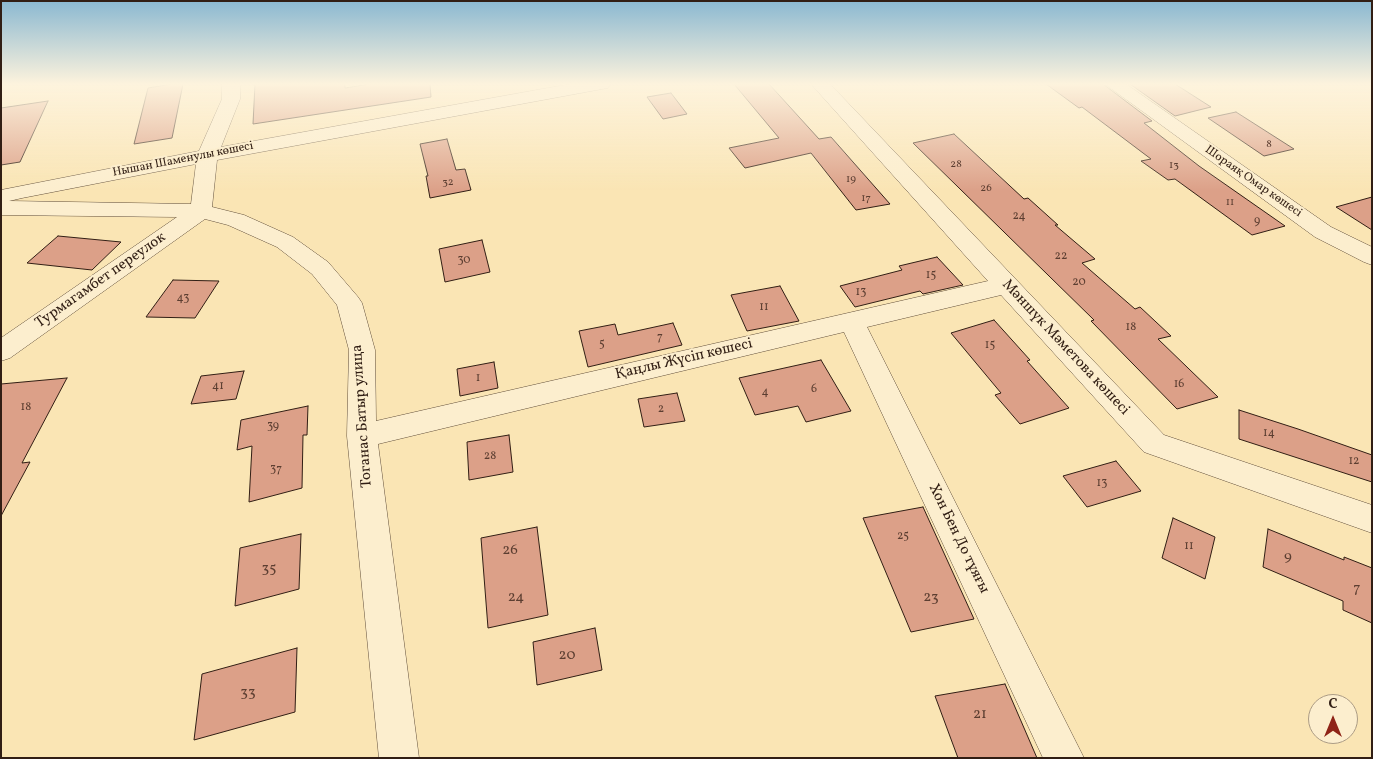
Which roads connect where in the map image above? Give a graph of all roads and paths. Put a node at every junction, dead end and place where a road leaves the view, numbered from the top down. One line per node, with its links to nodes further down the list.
1 (222, 119): 5 (street)
2 (384, 119): 5 (street, Нышан Шаменулы көшесі)
3 (853, 119): 10 (street, Мәншүк Мәметова көшесі)
4 (1164, 119): 9 (street, Шораяқ Омар көшесі)
5 (207, 156): 6 (street, Нышан Шаменулы көшесі); 8 (street)
6 (1, 197)
7 (1, 208): 8 (street, Тоганас Батыр улица)
8 (201, 210): 12 (street, Турмагамбет переулок); 13 (street, Тоганас Батыр улица)
9 (1372, 257)
10 (1007, 285): 11 (street, Қаңлы Жүсіп көшесі); 14 (street, Мәншүк Мәметова көшесі)
11 (851, 320): 13 (street, Қаңлы Жүсіп көшесі); 16 (street, Хон Бен До тұяғы)
12 (1, 351)
13 (362, 436): 15 (street, Тоганас Батыр улица)
14 (1372, 519)
15 (399, 758)
16 (1064, 758)

